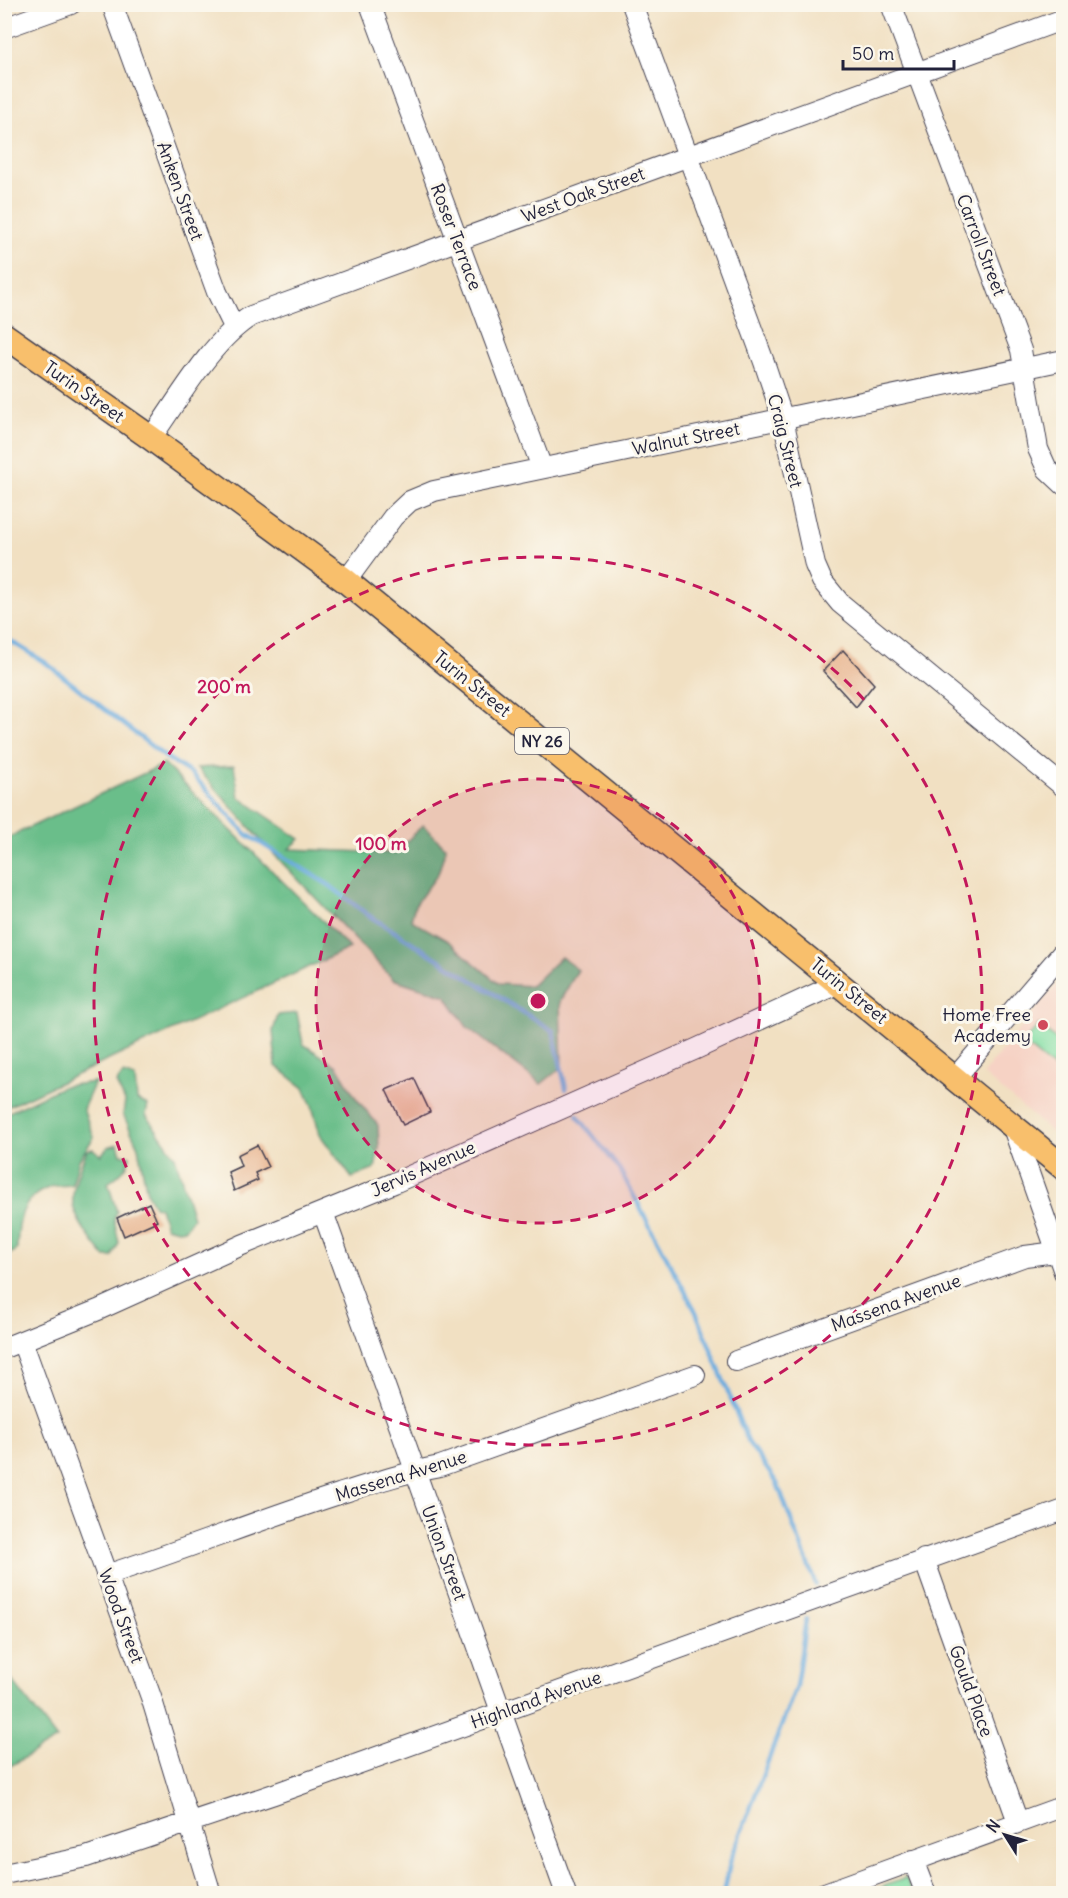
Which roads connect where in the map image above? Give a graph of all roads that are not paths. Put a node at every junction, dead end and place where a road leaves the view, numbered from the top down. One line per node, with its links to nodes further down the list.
1 (71, 4): 7 (street)
2 (112, 4): 11 (street, Anken Street)
3 (370, 4): 10 (street, Roser Terrace)
4 (632, 4): 9 (street, Craig Street)
5 (891, 4): 8 (street, Carroll Street)
6 (1064, 19): 8 (street, West Oak Street)
7 (4, 28)
8 (916, 73): 9 (street, West Oak Street); 14 (street, Carroll Street)
9 (688, 156): 10 (street, West Oak Street); 15 (street, Craig Street)
10 (457, 241): 11 (street, West Oak Street); 17 (street, Roser Terrace)
11 (234, 327): 16 (street, West Oak Street)
12 (4, 335): 16 (main road, Turin Street / NY 26)
13 (1064, 360): 14 (street, Walnut Street)
14 (1024, 368): 15 (street, Walnut Street); 18 (street, Carroll Street)
15 (783, 419): 17 (street, Walnut Street); 20 (street, Craig Street)
16 (151, 438): 19 (main road, Turin Street / NY 26)
17 (542, 468): 19 (street, Walnut Street)
18 (1064, 485)
19 (346, 581): 22 (main road, Turin Street / NY 26)
20 (1064, 788)
21 (1064, 951): 23 (street)
22 (839, 983): 23 (main road, Turin Street / NY 26); 26 (street, Jervis Avenue)
23 (955, 1078): 24 (main road, Turin Street / NY 26)
24 (1012, 1125): 25 (main road, Turin Street / NY 26); 27 (street)
25 (1064, 1168)
26 (323, 1212): 29 (street, Jervis Avenue); 32 (street, Union Street)
27 (1056, 1252): 28 (street); 30 (street, Massena Avenue)
28 (1064, 1272)
29 (13, 1344): 35 (street, Wood Street)
30 (736, 1361)
31 (695, 1375): 32 (street, Massena Avenue)
32 (414, 1470): 35 (street, Massena Avenue); 36 (street, Union Street)
33 (1064, 1510): 34 (street, Highland Avenue)
34 (924, 1559): 36 (street, Highland Avenue); 39 (street, Gould Place)
35 (106, 1575): 38 (street, Wood Street)
36 (502, 1712): 38 (street, Highland Avenue); 43 (street, Union Street)
37 (1064, 1806): 39 (street)
38 (188, 1822): 41 (street, Highland Avenue); 42 (street, Wood Street)
39 (1018, 1822): 40 (street)
40 (913, 1860): 44 (street); 45 (street)
41 (4, 1874)
42 (211, 1893)
43 (566, 1893)
44 (822, 1893)
45 (926, 1893)

